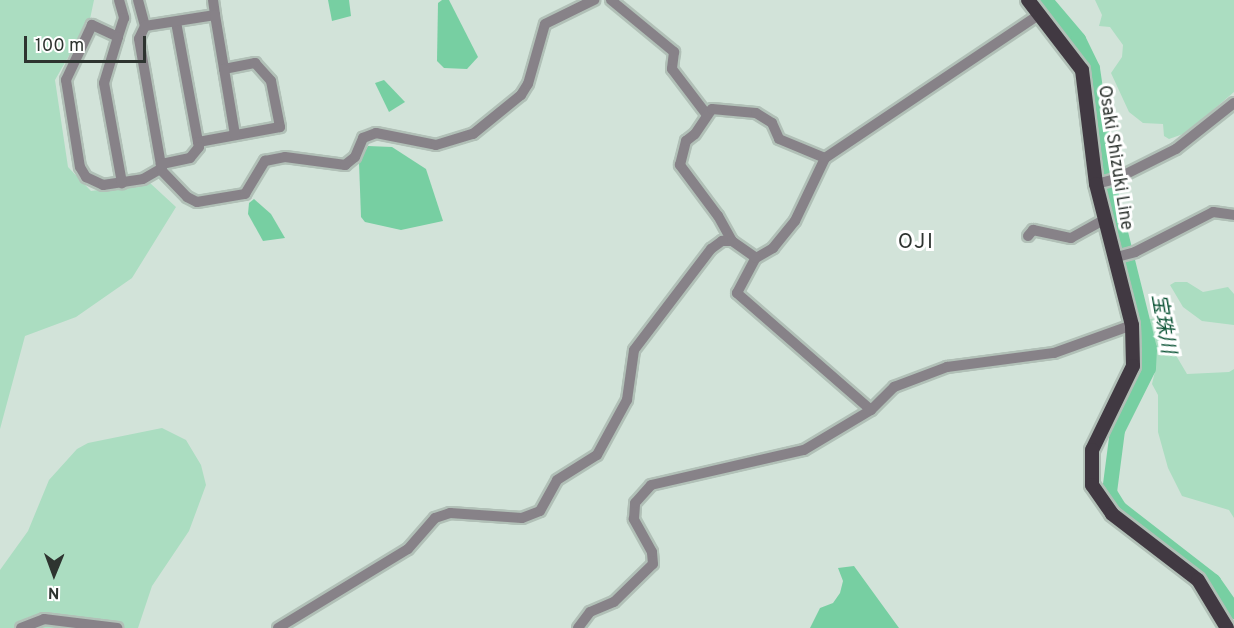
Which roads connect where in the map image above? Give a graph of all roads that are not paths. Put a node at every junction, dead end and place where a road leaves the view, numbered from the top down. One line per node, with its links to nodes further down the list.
1 (119, 0): 11 (street)
2 (138, 0): 10 (street)
3 (213, 0): 8 (street)
4 (594, 0): 18 (street)
5 (611, 0): 14 (street)
6 (1028, 0): 7 (main road, Osaki Shizuki Line)
7 (1040, 14): 17 (street); 20 (main road, Osaki Shizuki Line)
8 (215, 15): 9 (street); 12 (street)
9 (176, 22): 10 (street); 16 (street)
10 (145, 26): 18 (street)
11 (118, 37): 19 (street); 19 (street)
12 (224, 69): 15 (street); 15 (street)
13 (1234, 103): 20 (street)
14 (707, 114): 17 (street); 24 (street)
15 (235, 135): 16 (street)
16 (198, 142): 18 (street)
17 (825, 158): 26 (street)
18 (161, 166): 19 (street)
19 (122, 183)
20 (1099, 183): 22 (main road, Osaki Shizuki Line)
21 (1234, 215): 25 (street)
22 (1103, 220): 23 (street); 25 (main road, Osaki Shizuki Line)
23 (1028, 236)
24 (732, 241): 26 (street); 31 (street)
25 (1117, 256): 27 (main road, Osaki Shizuki Line)
26 (756, 258): 28 (street)
27 (1131, 325): 28 (street); 33 (main road, Osaki Shizuki Line)
28 (871, 410): 32 (street)
29 (21, 628): 30 (street)
30 (117, 628)
31 (278, 628)
32 (578, 628)
33 (1227, 628)

